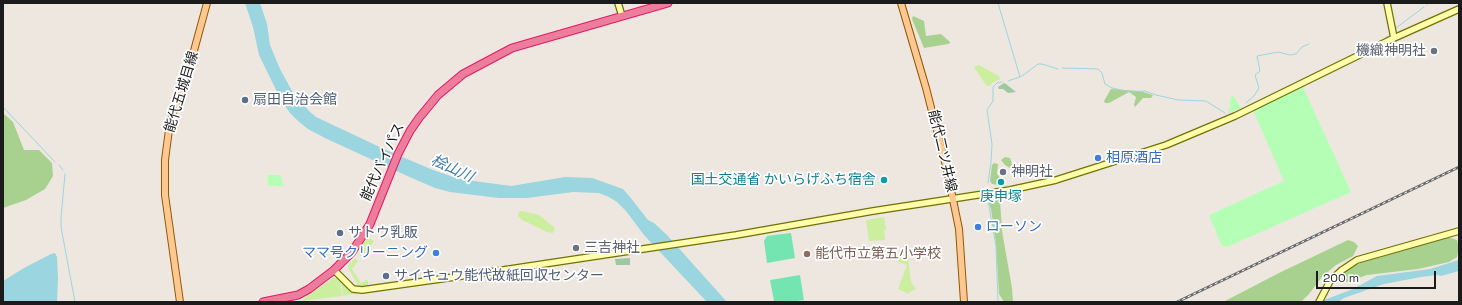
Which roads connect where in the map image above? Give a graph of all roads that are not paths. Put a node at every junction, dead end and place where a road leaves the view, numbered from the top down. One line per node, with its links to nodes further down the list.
1 (207, 3): 12 (main road, 能代五城目線)
2 (618, 3): 7 (street)
3 (668, 3): 7 (highway, 能代バイパス)
4 (901, 3): 9 (main road, 能代二ツ井線)
5 (1387, 3): 8 (street)
6 (1459, 8): 8 (street)
7 (622, 16): 11 (highway, 能代バイパス)
8 (1394, 38): 9 (street)
9 (953, 198): 11 (street); 14 (main road, 能代二ツ井線)
10 (1459, 231): 15 (street)
11 (334, 270): 13 (highway, 能代バイパス)
12 (180, 302)
13 (263, 302)
14 (964, 302)
15 (1319, 302)

